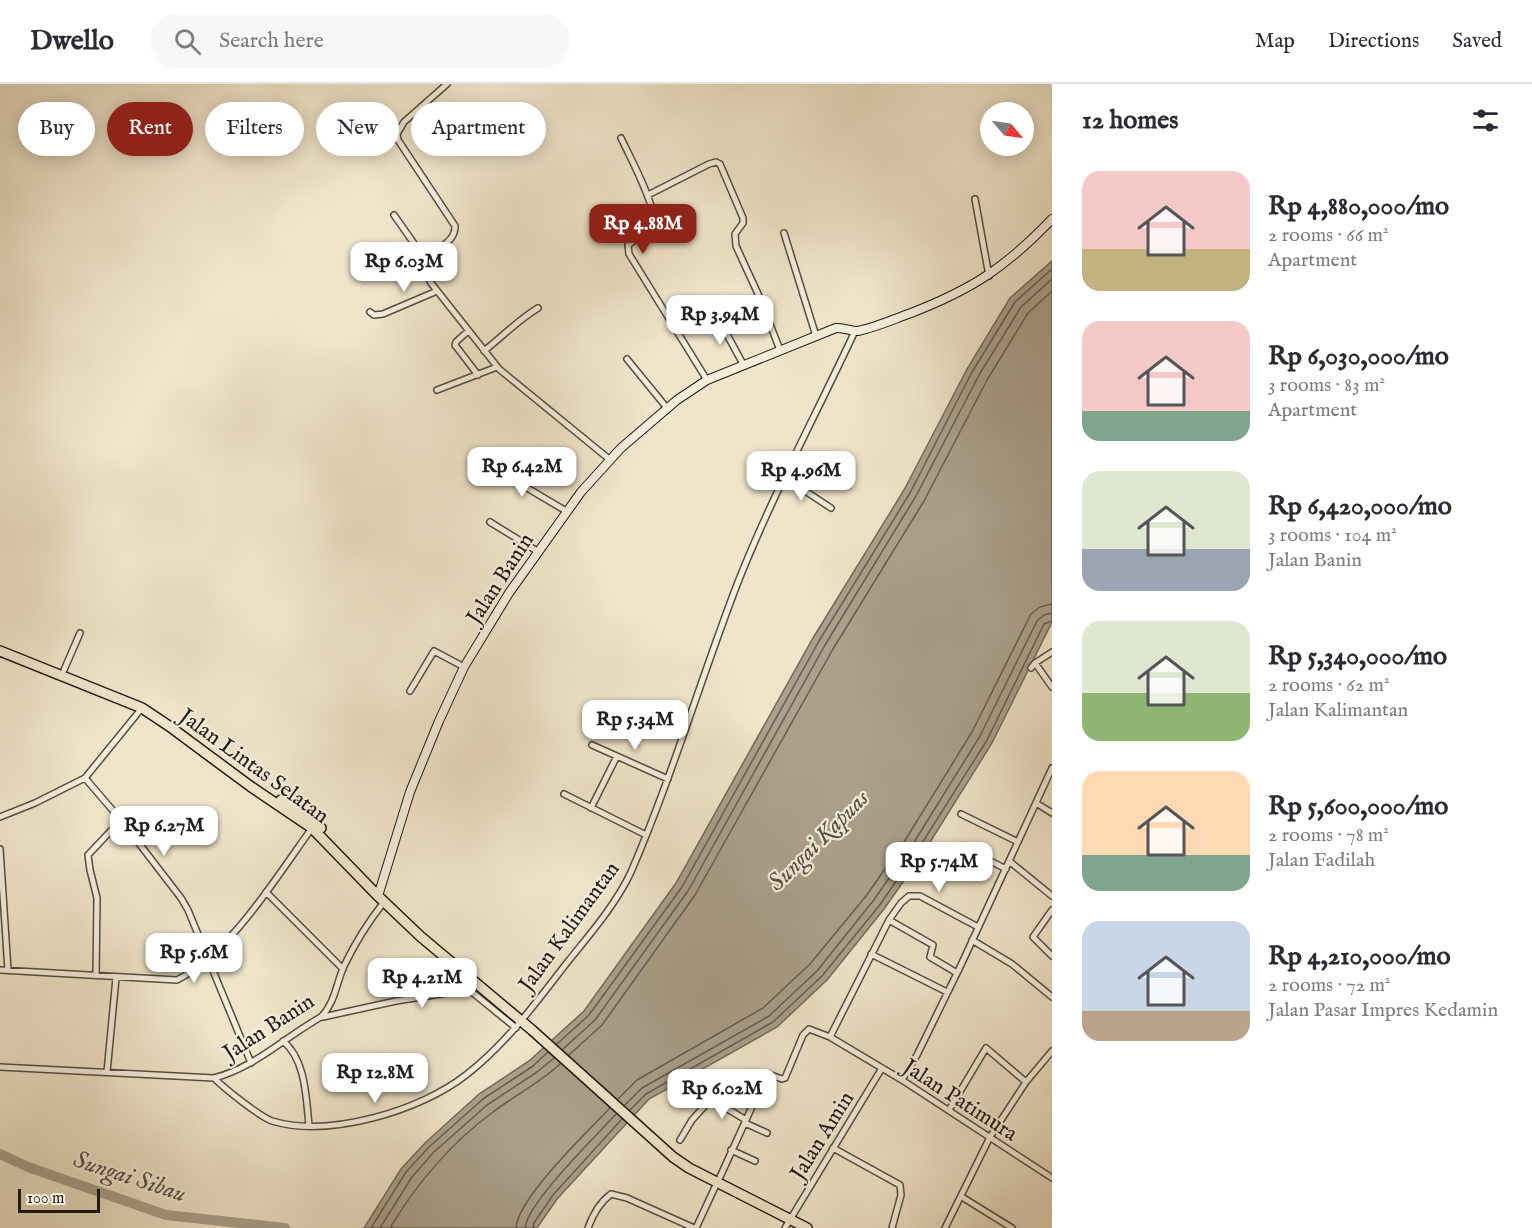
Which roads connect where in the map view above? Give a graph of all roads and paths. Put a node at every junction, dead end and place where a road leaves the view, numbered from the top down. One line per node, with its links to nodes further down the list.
1 (447, 84): 8 (street)
2 (621, 138): 3 (street)
3 (648, 195): 18 (street); 24 (street)
4 (975, 199): 10 (street)
5 (394, 215): 8 (street)
6 (1052, 219): 10 (street)
7 (784, 233): 17 (street)
8 (426, 265): 9 (street); 11 (street)
9 (389, 272)
10 (989, 276): 16 (street)
11 (437, 291): 13 (street); 15 (street)
12 (538, 308): 19 (street)
13 (370, 312)
14 (718, 318): 21 (street)
15 (468, 331): 19 (street); 23 (street)
16 (855, 331): 17 (street, Jalan Banin); 29 (street, Jalan Kalimantan)
17 (816, 336): 18 (street, Jalan Banin)
18 (780, 350): 21 (street, Jalan Banin)
19 (484, 351): 22 (street)
20 (627, 359): 26 (street)
21 (743, 364): 24 (street, Jalan Banin)
22 (497, 367): 23 (street); 27 (street)
23 (478, 375): 25 (street)
24 (706, 380): 26 (street, Jalan Banin)
25 (437, 390)
26 (667, 408): 27 (street, Jalan Banin)
27 (609, 459): 31 (street, Jalan Banin)
28 (490, 466): 31 (street)
29 (784, 477): 30 (street); 49 (street, Jalan Kalimantan)
30 (831, 508)
31 (566, 511): 33 (street, Jalan Banin)
32 (490, 522): 33 (street)
33 (537, 551): 38 (street, Jalan Banin)
34 (80, 633): 39 (street)
35 (0, 645): 39 (highway, Jalan Lintas Selatan)
36 (0, 651): 40 (highway, Jalan Lintas Selatan)
37 (1052, 652): 41 (street)
38 (464, 667): 42 (street); 66 (street, Jalan Banin)
39 (63, 670): 40 (highway, Jalan Lintas Selatan)
40 (95, 686): 43 (highway, Jalan Lintas Selatan); 47 (highway, Jalan Lintas Selatan)
41 (1052, 687)
42 (410, 690)
43 (142, 708): 47 (highway, Jalan Lintas Selatan); 48 (street)
44 (592, 745): 45 (street)
45 (617, 756): 49 (street); 52 (street)
46 (1052, 770): 51 (street)
47 (236, 773): 57 (highway, Jalan Lintas Selatan); 66 (highway, Jalan Lintas Selatan)
48 (85, 778): 55 (street); 56 (street)
49 (668, 779): 58 (street, Jalan Kalimantan)
50 (564, 795): 52 (street)
51 (1036, 803): 53 (street); 59 (street)
52 (591, 808): 58 (street)
53 (1052, 813)
54 (961, 814): 59 (street)
55 (0, 817)
56 (121, 820): 73 (street); 78 (street)
57 (312, 828): 64 (street); 66 (highway, Jalan Lintas Selatan)
58 (646, 835): 83 (street, Jalan Kalimantan)
59 (1018, 842): 62 (street)
60 (961, 846): 63 (street)
61 (0, 849): 76 (street)
62 (1009, 861): 63 (street); 65 (street)
63 (1006, 869): 69 (street)
64 (266, 892): 73 (street); 74 (street)
65 (1052, 896)
66 (385, 900): 74 (street, Jalan Banin); 83 (highway, Jalan Lintas Selatan)
67 (1052, 910): 72 (street)
68 (889, 920): 69 (street); 71 (street); 77 (street)
69 (978, 927): 70 (street)
70 (972, 940): 77 (street); 81 (street)
71 (871, 954): 80 (street); 84 (street)
72 (1052, 956)
73 (208, 958): 79 (street); 87 (street)
74 (343, 969): 82 (street, Jalan Banin)
75 (0, 970): 76 (street)
76 (8, 970): 78 (street)
77 (957, 973): 80 (street)
78 (96, 976): 79 (street)
79 (116, 978): 90 (street)
80 (947, 992): 92 (street)
81 (1052, 997)
82 (321, 1017): 83 (street); 85 (street, Jalan Banin)
83 (519, 1024): 96 (street, Jalan Kalimantan); 107 (highway, Jalan Lintas Selatan)
84 (830, 1037): 89 (street, Jalan Patimura); 95 (street)
85 (283, 1041): 87 (street, Jalan Banin); 96 (street)
86 (1052, 1051): 93 (street)
87 (251, 1063): 91 (street, Jalan Banin)
88 (0, 1066): 90 (street)
89 (882, 1068): 92 (street, Jalan Patimura); 100 (street, Jalan Amin)
90 (107, 1072): 91 (street)
91 (214, 1078): 96 (street, Jalan Kalimantan)
92 (902, 1080): 94 (street, Jalan Patimura)
93 (1026, 1082): 94 (street); 98 (street)
94 (949, 1110): 98 (street, Jalan Patimura)
95 (745, 1121): 97 (street); 99 (street); 101 (street)
96 (309, 1125)
97 (767, 1133)
98 (990, 1137): 104 (street, Jalan Patimura); 106 (street)
99 (680, 1140)
100 (833, 1148): 107 (street, Jalan Amin); 111 (street)
101 (731, 1150): 102 (street); 103 (street)
102 (755, 1161)
103 (720, 1177)
104 (1052, 1178)
105 (715, 1187): 109 (street)
106 (962, 1197): 112 (street); 113 (street)
107 (787, 1224): 110 (highway, Jalan Lintas Selatan)
108 (588, 1228): 109 (street)
109 (695, 1228)
110 (807, 1228)
111 (892, 1228)
112 (945, 1228)
113 (1012, 1228)

